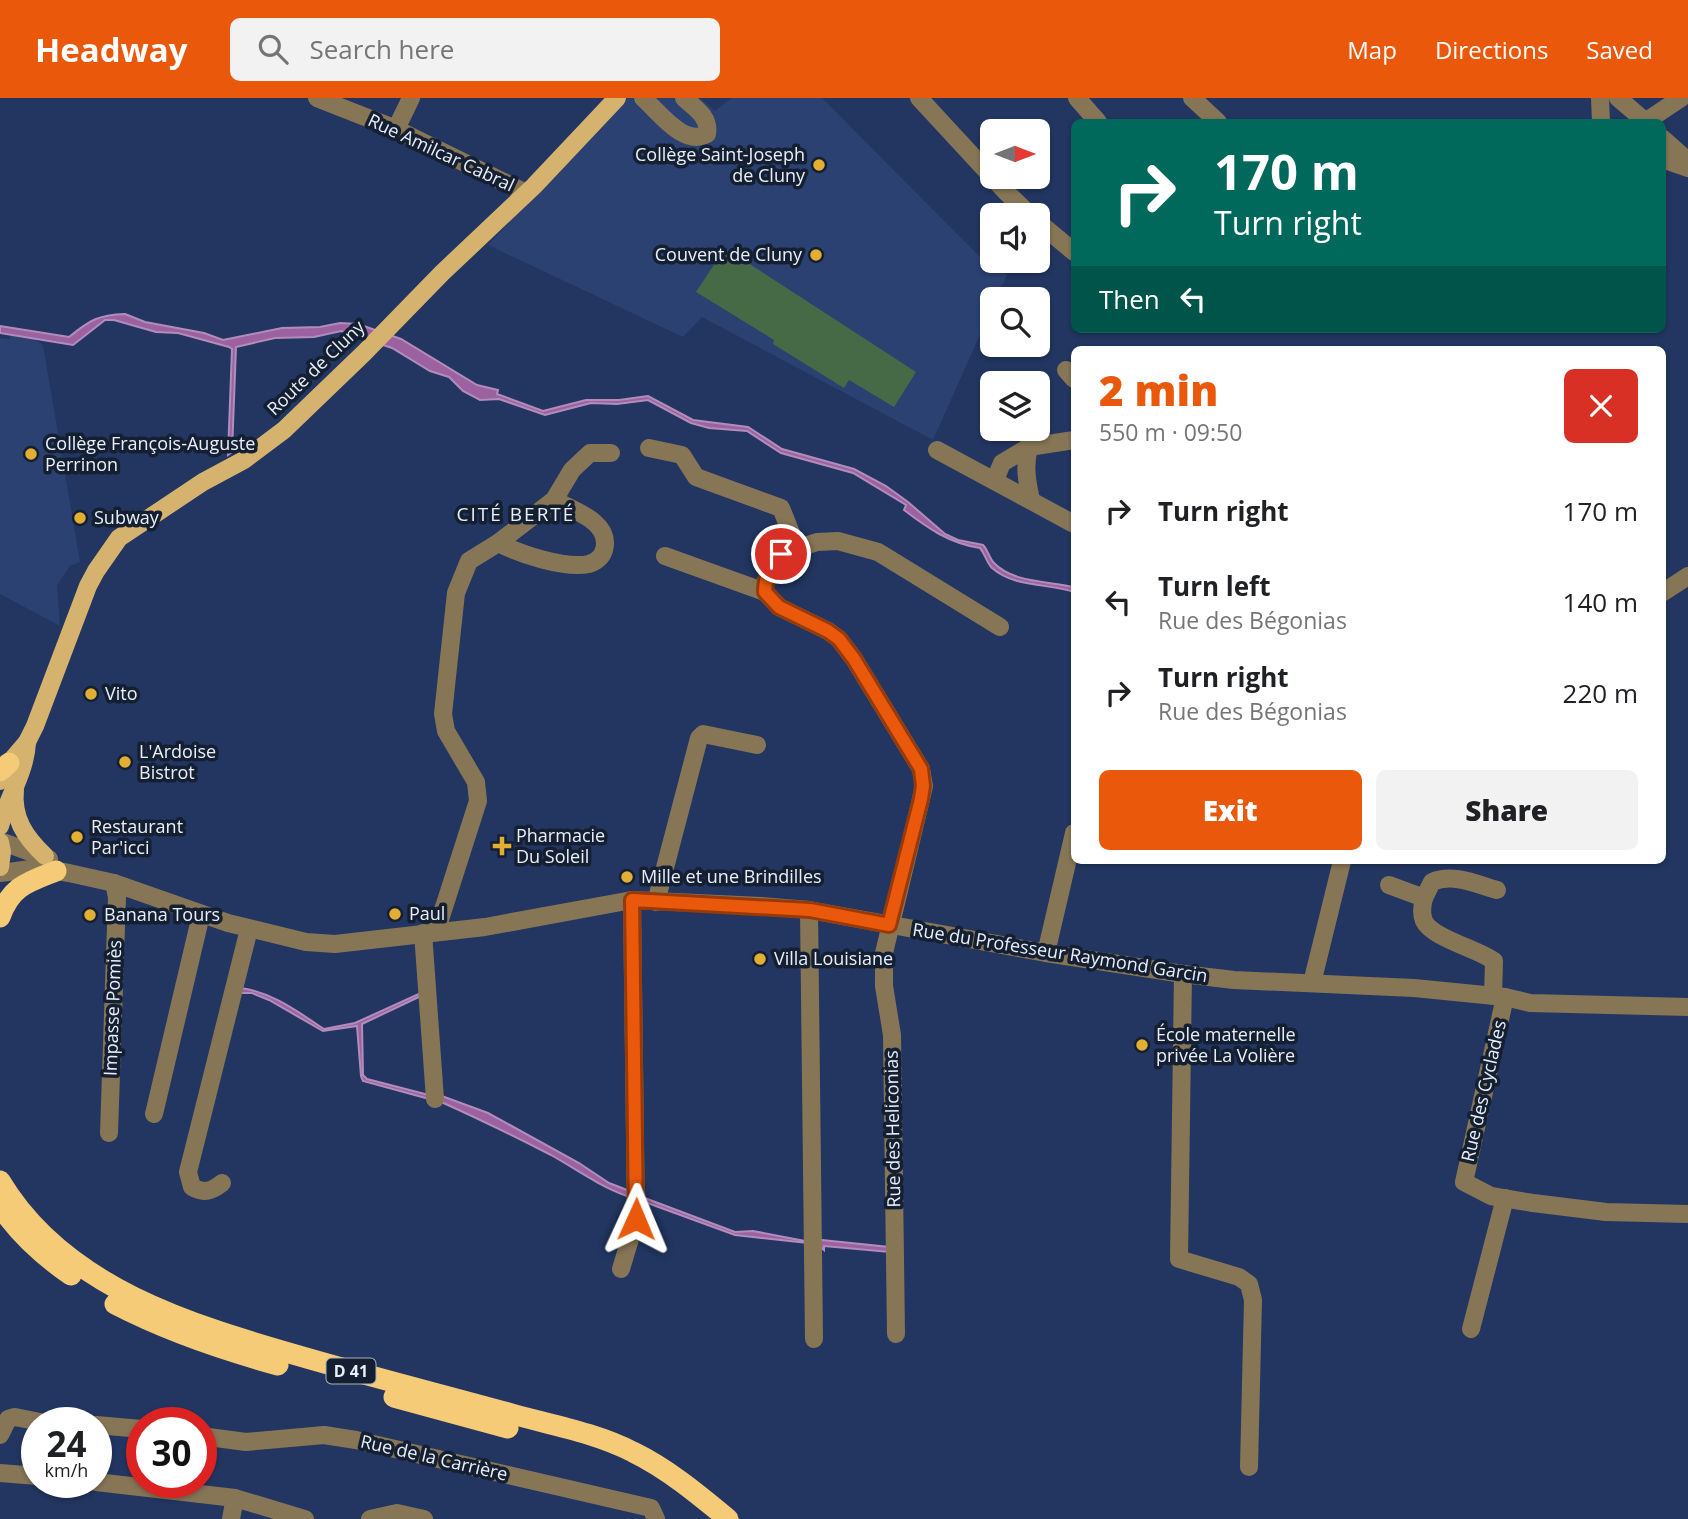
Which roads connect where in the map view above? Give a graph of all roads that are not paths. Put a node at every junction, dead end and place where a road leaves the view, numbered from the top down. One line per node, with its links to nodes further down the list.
1 (317, 98): 17 (street, Rue Amilcar Cabral)
2 (411, 98): 17 (street)
3 (617, 98): 22 (main road, Route de Cluny)
4 (643, 98): 5 (street)
5 (684, 98)
6 (919, 98): 23 (street)
7 (1077, 98): 12 (street)
8 (1192, 98): 13 (street)
9 (1600, 98): 14 (street)
10 (1618, 98): 15 (street)
11 (1681, 98): 16 (street)
12 (1095, 119)
13 (1214, 119)
14 (1601, 119)
15 (1642, 119)
16 (1650, 119)
17 (396, 129): 22 (street, Rue Amilcar Cabral)
18 (1666, 142): 20 (street)
19 (1666, 160): 21 (street)
20 (1688, 162)
21 (1688, 168)
22 (526, 193): 43 (main road, Route de Cluny)
23 (1018, 203)
24 (1050, 232): 25 (street)
25 (1071, 250)
26 (1071, 440): 27 (street)
27 (1029, 447): 31 (street); 33 (street)
28 (649, 448): 36 (street)
29 (937, 450): 31 (street)
30 (611, 453): 32 (street)
31 (995, 481): 33 (street)
32 (554, 500): 35 (street); 35 (street)
33 (1031, 500): 34 (street)
34 (1071, 522)
35 (498, 543): 62 (street)
36 (797, 548): 40 (street); 41 (street)
37 (665, 556): 40 (street, Rue des Heliconias)
38 (1688, 576): 39 (street)
39 (1666, 590)
40 (765, 592): 59 (street, Rue des Heliconias)
41 (1000, 627)
42 (757, 745): 56 (street)
43 (6, 774): 44 (main road, Route de Cluny); 48 (main road)
44 (0, 826)
45 (0, 842): 48 (street, Rue du Professeur Raymond Garcin); 49 (main road)
46 (1071, 846): 63 (street)
47 (1341, 864): 65 (street)
48 (57, 866): 50 (street, Rue du Professeur Raymond Garcin); 51 (street, Rue du Professeur Raymond Garcin); 58 (highway)
49 (0, 867)
50 (0, 873)
51 (114, 883): 60 (street, Rue du Professeur Raymond Garcin); 70 (street, Impasse Pomiès)
52 (1389, 885): 54 (street)
53 (1497, 890): 54 (street)
54 (1424, 898): 66 (street)
55 (632, 900): 56 (street, Rue du Professeur Raymond Garcin); 62 (street, Rue du Professeur Raymond Garcin); 76 (street)
56 (656, 902): 57 (street, Rue du Professeur Raymond Garcin)
57 (810, 910): 59 (street, Rue du Professeur Raymond Garcin); 79 (street)
58 (0, 916)
59 (889, 925): 63 (street, Rue du Professeur Raymond Garcin); 78 (street, Rue des Heliconias)
60 (198, 927): 61 (street, Rue du Professeur Raymond Garcin); 69 (street)
61 (249, 929): 62 (street, Rue du Professeur Raymond Garcin); 72 (street)
62 (429, 932): 68 (street)
63 (1046, 953): 64 (street, Rue du Professeur Raymond Garcin)
64 (1183, 974): 65 (street, Rue du Professeur Raymond Garcin); 83 (street)
65 (1312, 983): 66 (street, Rue du Professeur Raymond Garcin)
66 (1499, 997): 67 (street, Rue du Professeur Raymond Garcin); 73 (street, Rue des Cyclades)
67 (1688, 1007)
68 (435, 1099)
69 (154, 1115)
70 (109, 1133)
71 (0, 1170): 74 (highway)
72 (222, 1183)
73 (1505, 1198): 75 (street, Rue des Cyclades); 77 (street)
74 (4, 1203): 93 (highway, D 41); 94 (highway, D 41)
75 (1688, 1214)
76 (621, 1269)
77 (1471, 1329)
78 (896, 1334)
79 (814, 1339)
80 (21, 1418): 81 (street)
81 (4, 1427)
82 (217, 1438): 92 (street, Rue de la Carrière)
83 (1249, 1467)
84 (0, 1473): 85 (street)
85 (21, 1475)
86 (112, 1484): 87 (street)
87 (235, 1498): 88 (street); 89 (street)
88 (231, 1519)
89 (305, 1519)
90 (370, 1519): 91 (street)
91 (424, 1519)
92 (656, 1519)
93 (705, 1519)
94 (728, 1519)

